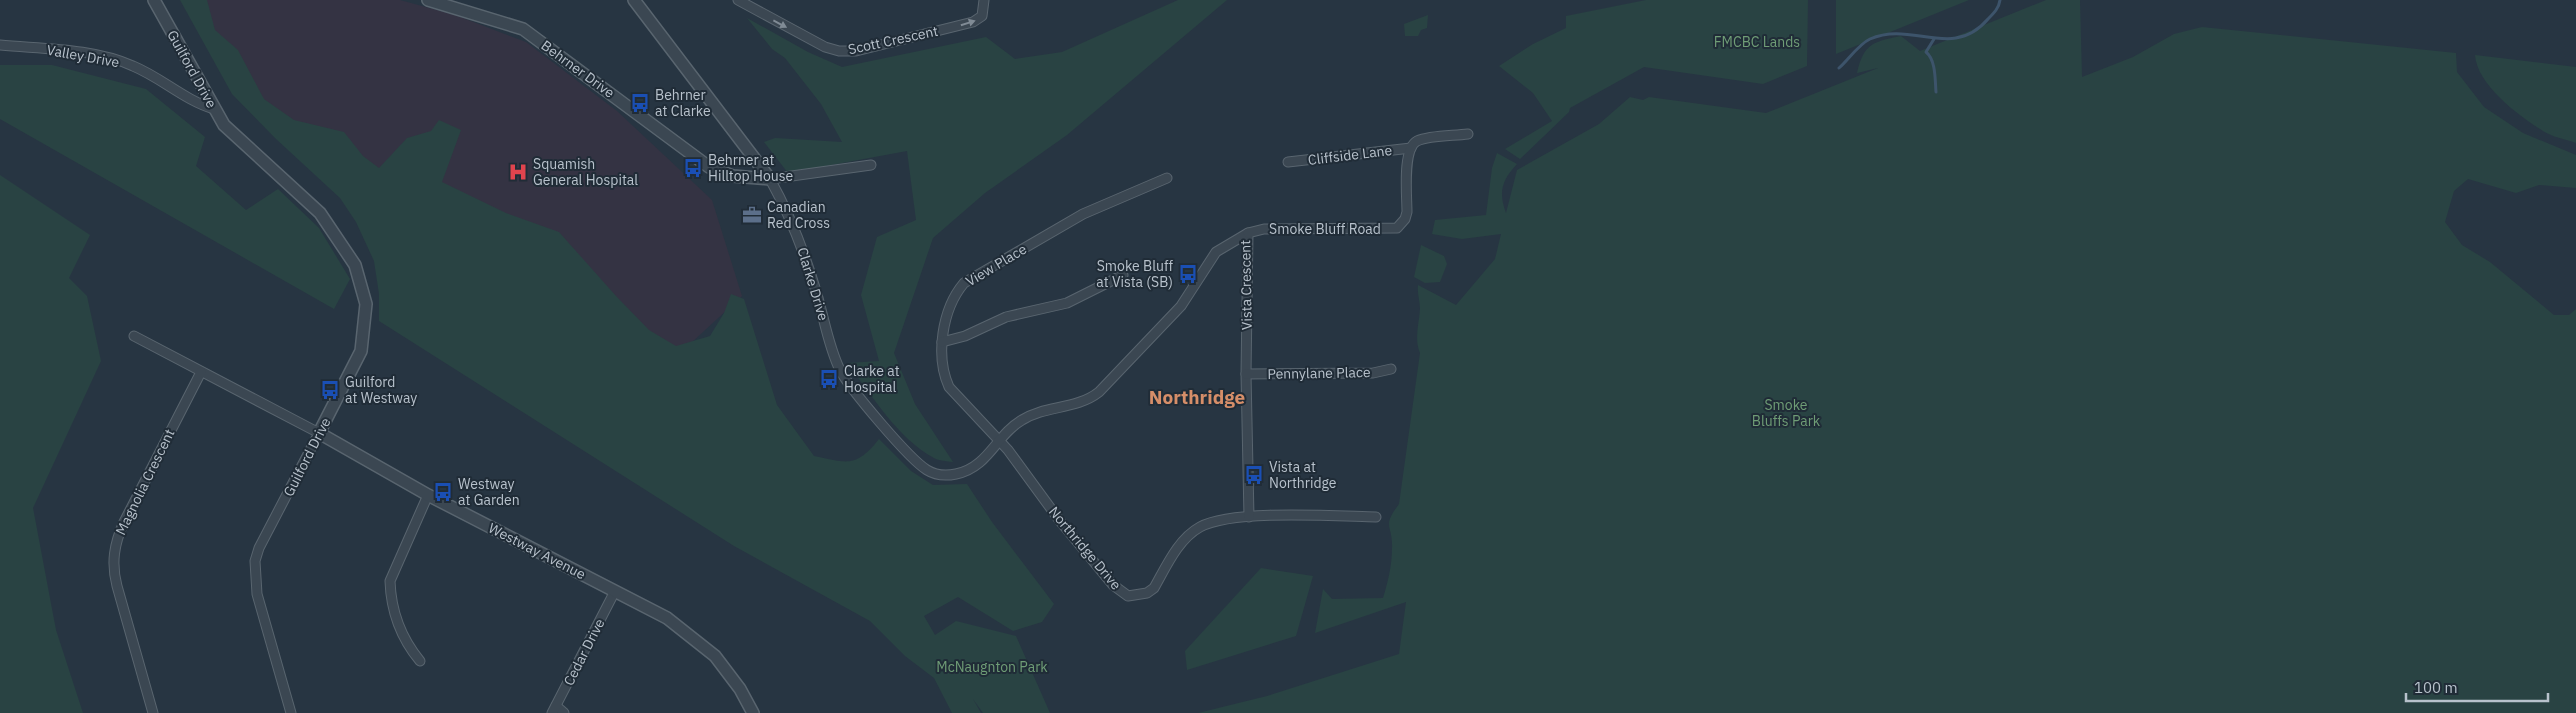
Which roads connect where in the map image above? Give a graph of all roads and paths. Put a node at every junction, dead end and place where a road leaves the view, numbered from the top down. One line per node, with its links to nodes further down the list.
1 (154, 0): 7 (street, Guilford Drive)
2 (428, 0): 13 (street, Behrner Drive)
3 (634, 0): 13 (street, Clarke Drive)
4 (738, 0): 5 (street, Scott Crescent, one-way to 5)
5 (984, 3)
6 (0, 45): 7 (street, Valley Drive)
7 (214, 109): 21 (street, Guilford Drive)
8 (1468, 134): 9 (street, Cliffside Lane)
9 (1411, 148): 10 (street, Cliffside Lane); 14 (street, Smoke Bluff Road)
10 (1288, 162)
11 (871, 165): 13 (street)
12 (1167, 178): 17 (street, View Place)
13 (770, 179): 22 (street, Clarke Drive)
14 (1248, 234): 20 (street, Vista Crescent); 22 (street, Vista Crescent)
15 (1123, 275): 17 (street)
16 (134, 336): 19 (street, Westway Avenue)
17 (942, 342): 22 (street, View Place)
18 (1391, 368): 20 (street, Pennylane Place)
19 (201, 372): 21 (street, Westway Avenue); 29 (street, Magnolia Crescent)
20 (1246, 374): 25 (street, Vista Crescent)
21 (319, 434): 23 (street, Westway Avenue); 30 (street, Guilford Drive)
22 (1000, 442): 25 (street, Northridge Drive)
23 (428, 495): 26 (street, Westway Avenue); 27 (street)
24 (1376, 516): 25 (street, Northridge Drive)
25 (1249, 517)
26 (615, 591): 28 (street, Cedar Drive); 32 (street, Westway Avenue)
27 (420, 661)
28 (554, 709): 31 (street)
29 (153, 713)
30 (291, 713)
31 (564, 713)
32 (753, 713)

